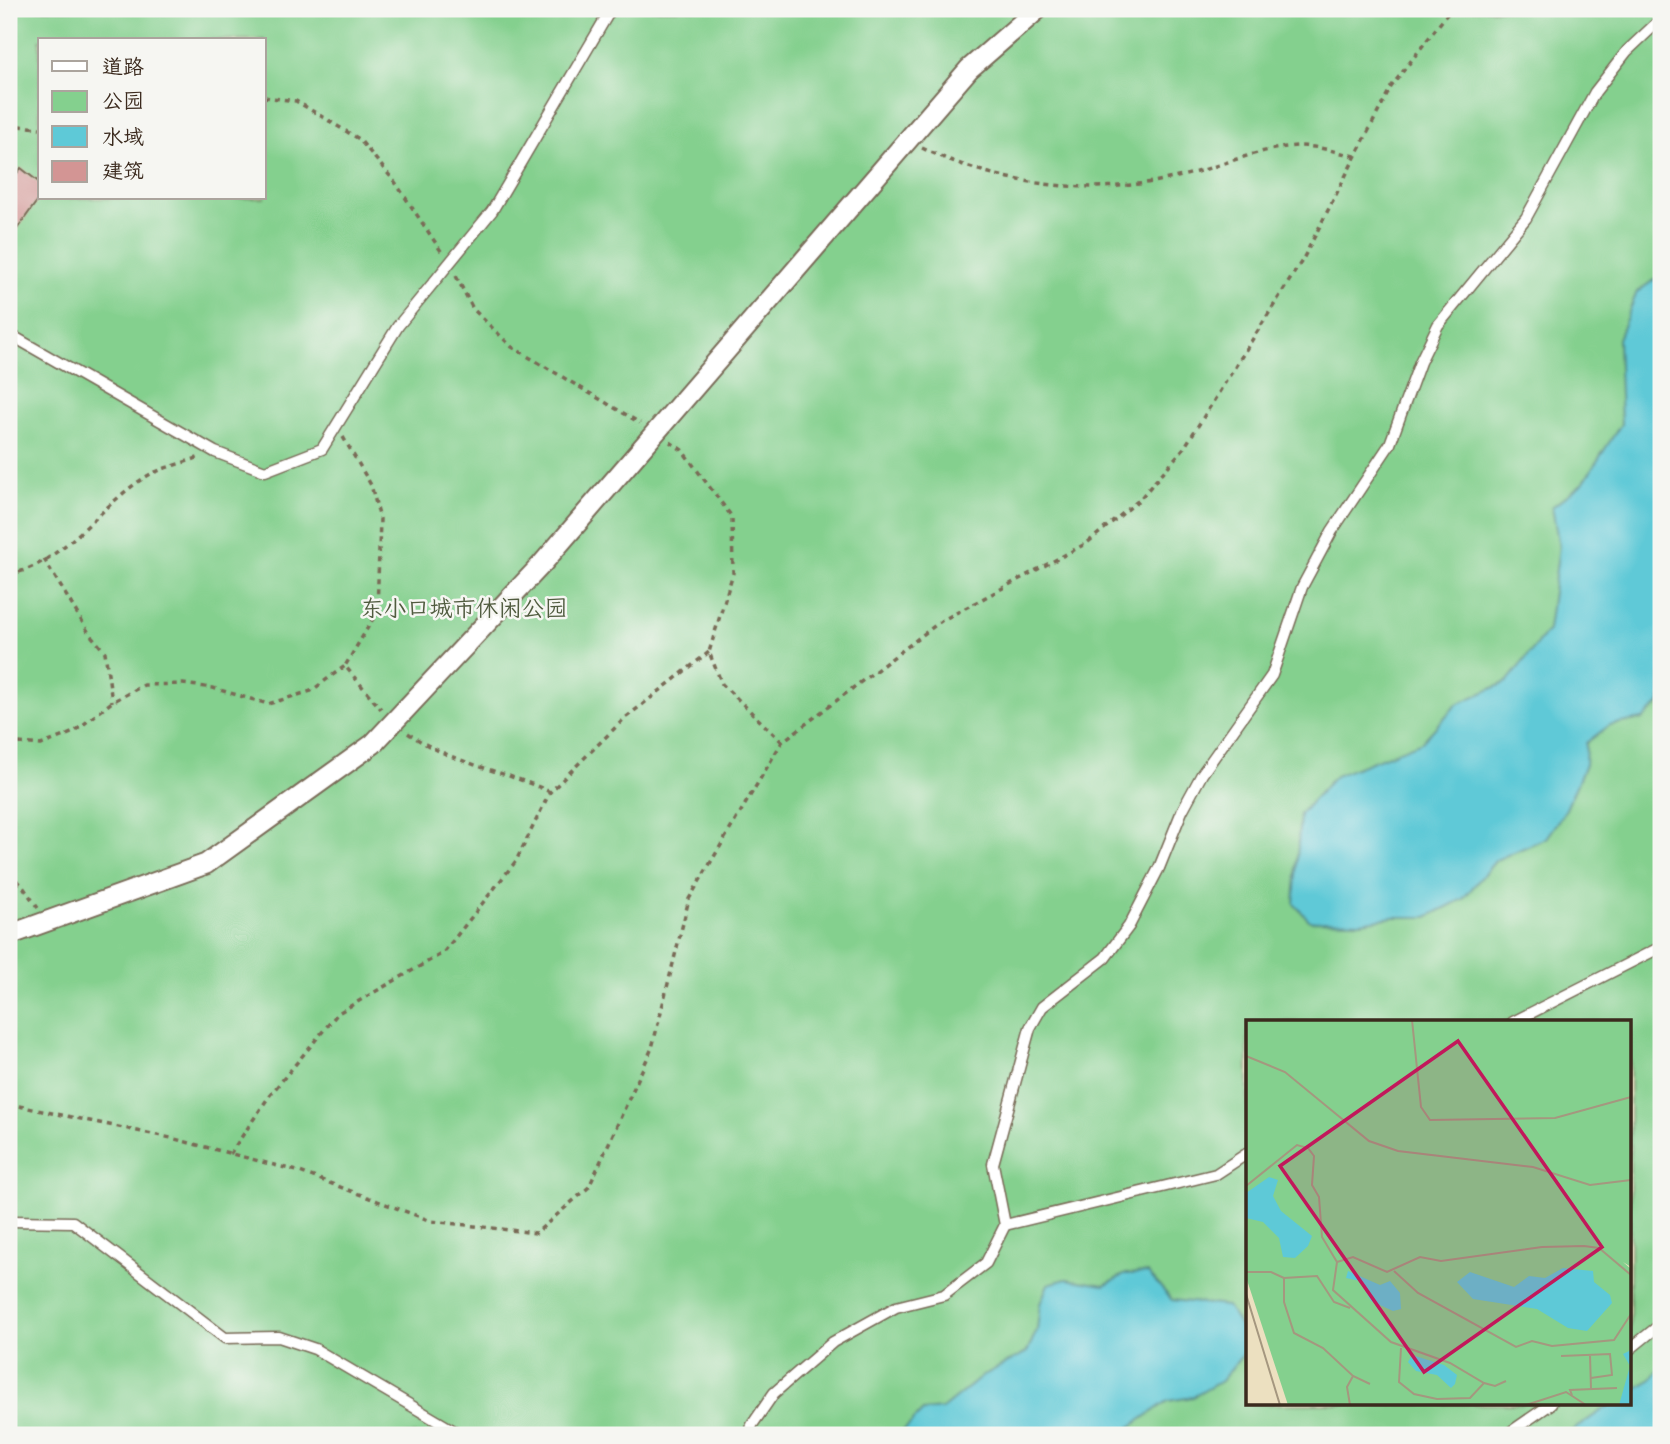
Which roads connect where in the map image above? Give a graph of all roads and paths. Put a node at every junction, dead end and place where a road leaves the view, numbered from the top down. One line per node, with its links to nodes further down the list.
1 (611, 9): 10 (lane)
2 (1038, 9): 8 (street)
3 (1451, 9): 9 (path)
4 (1661, 19): 33 (lane)
5 (266, 97): 10 (path)
6 (9, 124): 7 (path)
7 (38, 128)
8 (907, 142): 9 (path); 13 (street)
9 (1356, 156): 22 (path)
10 (450, 264): 12 (lane); 13 (path)
11 (9, 334): 14 (lane)
12 (337, 425): 14 (lane); 18 (path)
13 (657, 433): 17 (path); 20 (street)
14 (215, 452): 15 (path)
15 (44, 558): 16 (path); 19 (path)
16 (9, 574)
17 (709, 652): 22 (path); 23 (path)
18 (345, 666): 19 (path); 20 (path)
19 (112, 702): 21 (path)
20 (393, 723): 23 (path); 25 (street)
21 (9, 742)
22 (782, 742): 30 (path)
23 (550, 792): 30 (path)
24 (9, 874): 25 (path)
25 (47, 921): 26 (street)
26 (9, 935)
27 (1661, 947): 28 (lane)
28 (1517, 1020)
29 (9, 1104): 30 (path)
30 (230, 1154)
31 (1246, 1154): 33 (lane)
32 (9, 1221): 37 (lane)
33 (1005, 1225): 38 (lane)
34 (1661, 1324): 35 (lane)
35 (1632, 1347)
36 (1548, 1406): 39 (lane)
37 (461, 1435)
38 (750, 1435)
39 (1506, 1435)

